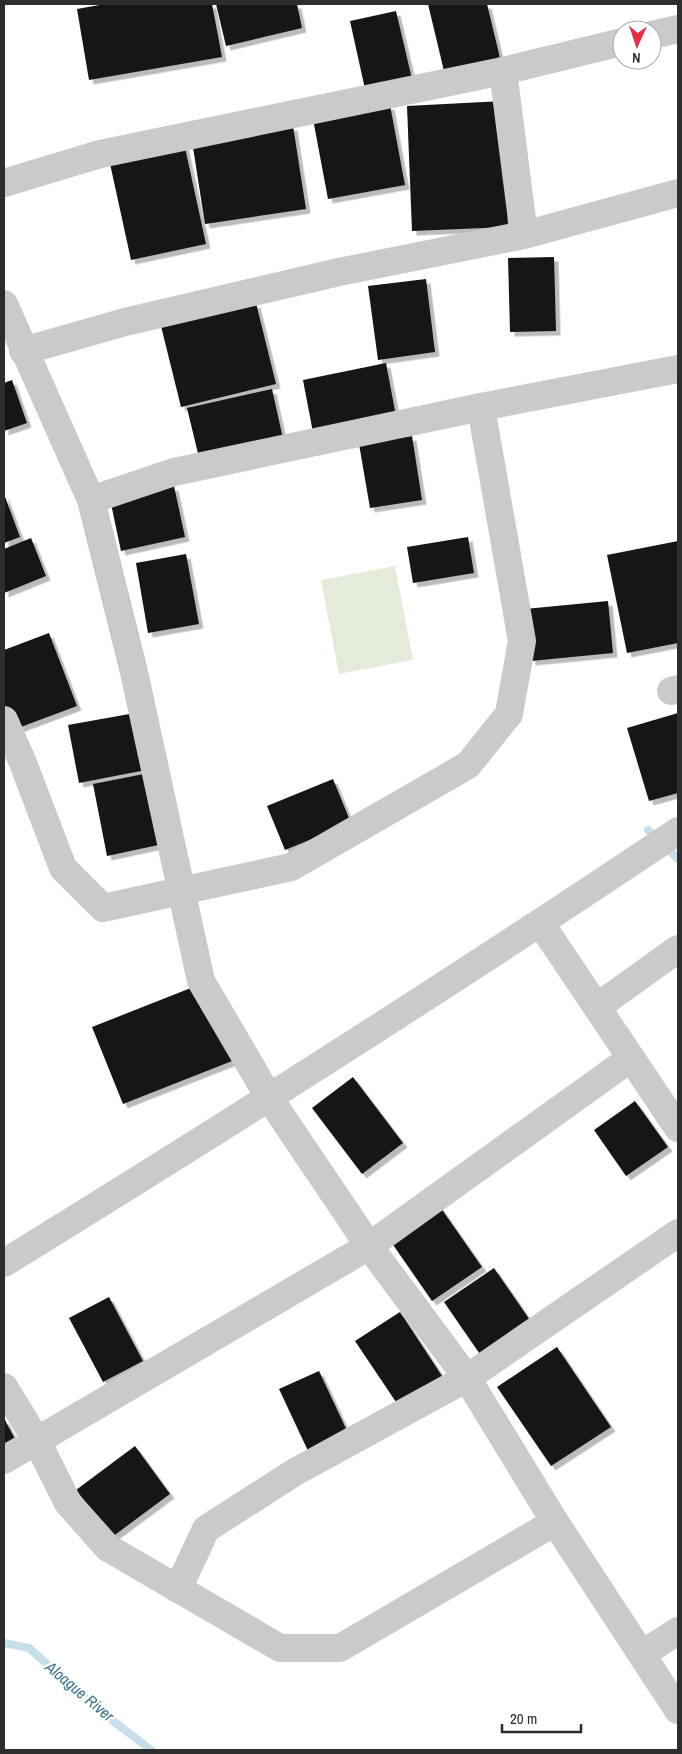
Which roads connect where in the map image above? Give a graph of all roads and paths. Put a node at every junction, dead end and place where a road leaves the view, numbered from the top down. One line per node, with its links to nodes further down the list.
1 (678, 29): 2 (street)
2 (662, 33)
3 (612, 44): 4 (street)
4 (503, 71): 5 (street); 7 (street)
5 (4, 183)
6 (678, 193): 7 (street)
7 (524, 235): 9 (street)
8 (4, 304): 9 (street)
9 (23, 351): 12 (street)
10 (678, 369): 11 (street)
11 (481, 407): 12 (street); 16 (street)
12 (91, 500): 16 (street)
13 (4, 720): 14 (street)
14 (13, 766): 16 (street)
15 (678, 832): 17 (street)
16 (181, 890): 21 (street)
17 (542, 924): 19 (street); 21 (street)
18 (678, 949): 19 (street)
19 (597, 1007): 20 (street)
20 (631, 1058): 22 (street); 24 (street)
21 (270, 1099): 24 (street); 25 (street)
22 (678, 1128)
23 (678, 1233): 26 (street)
24 (369, 1246): 26 (street); 28 (street)
25 (4, 1263)
26 (467, 1378): 30 (street); 31 (street)
27 (4, 1387): 28 (street)
28 (37, 1441): 29 (street); 31 (street)
29 (4, 1460)
30 (555, 1522): 31 (street); 33 (street)
31 (178, 1589)
32 (678, 1631): 33 (street)
33 (642, 1654): 34 (street)
34 (678, 1710)

